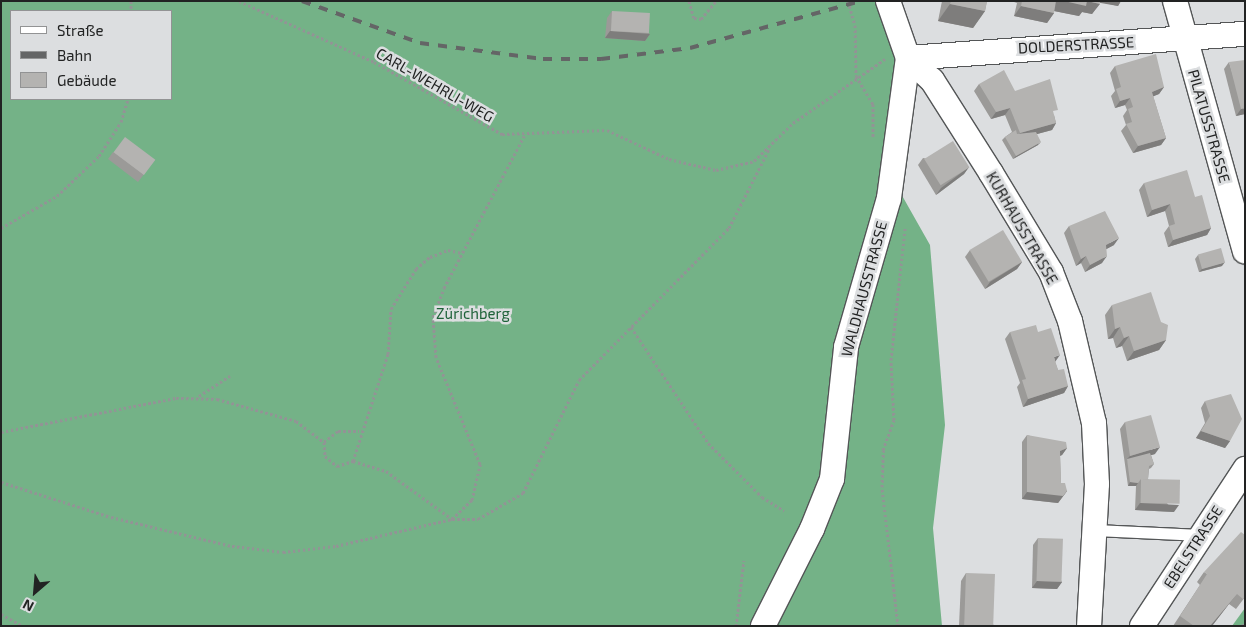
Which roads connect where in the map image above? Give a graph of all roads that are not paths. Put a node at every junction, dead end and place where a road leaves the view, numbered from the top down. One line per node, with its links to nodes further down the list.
1 (888, 1): 6 (street, KURHAUSSTRASSE)
2 (1175, 1): 4 (street, PILATUSSTRASSE)
3 (1245, 34): 4 (street, DOLDERSTRASSE)
4 (1184, 39): 5 (street, DOLDERSTRASSE); 8 (street, PILATUSSTRASSE)
5 (942, 54): 6 (street, DOLDERSTRASSE); 7 (street)
6 (896, 58): 7 (street, KURHAUSSTRASSE); 12 (street, WALDHAUSSTRASSE)
7 (932, 80): 10 (street, KURHAUSSTRASSE)
8 (1245, 251)
9 (1245, 469): 11 (street, EBELSTRASSE)
10 (1095, 530): 11 (lane); 13 (street, KURHAUSSTRASSE)
11 (1201, 535): 14 (street, EBELSTRASSE)
12 (762, 626)
13 (1089, 626)
14 (1142, 626)

